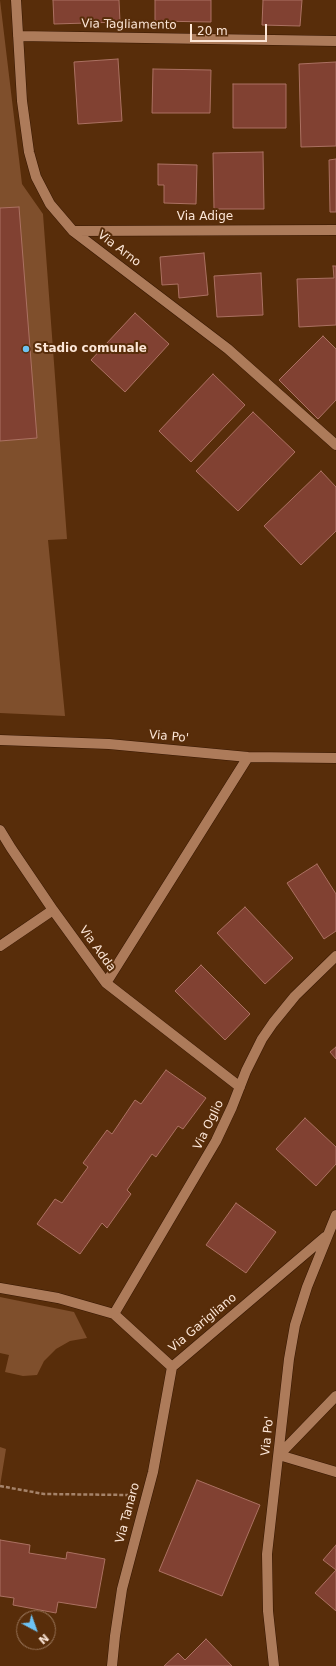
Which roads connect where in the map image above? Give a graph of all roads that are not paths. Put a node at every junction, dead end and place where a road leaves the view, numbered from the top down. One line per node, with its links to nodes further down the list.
1 (16, 0): 2 (street, Via Arno)
2 (18, 36): 3 (street, Via Tagliamento); 5 (street, Via Arno)
3 (336, 41)
4 (336, 230): 5 (street, Via Adige)
5 (73, 231): 6 (street, Via Arno)
6 (336, 445)
7 (0, 740): 8 (street, Via Po')
8 (248, 757): 9 (street, Via Po'); 14 (street)
9 (336, 758)
10 (0, 830): 11 (street, Via Adda)
11 (53, 910): 12 (street); 14 (street, Via Adda)
12 (0, 946)
13 (336, 956): 15 (street, Via Oglio)
14 (106, 983): 15 (street, Via Adda)
15 (240, 1087): 19 (street, Via Oglio)
16 (336, 1215): 17 (street, Via Po')
17 (327, 1236): 20 (street, Via Garigliano); 22 (street, Via Po')
18 (0, 1288): 19 (street, Via Garigliano)
19 (114, 1314): 20 (street, Via Garigliano)
20 (172, 1367): 24 (street, Via Tanaro)
21 (336, 1396): 22 (street)
22 (279, 1455): 23 (street); 25 (street, Via Po')
23 (336, 1472)
24 (112, 1666)
25 (274, 1666)

